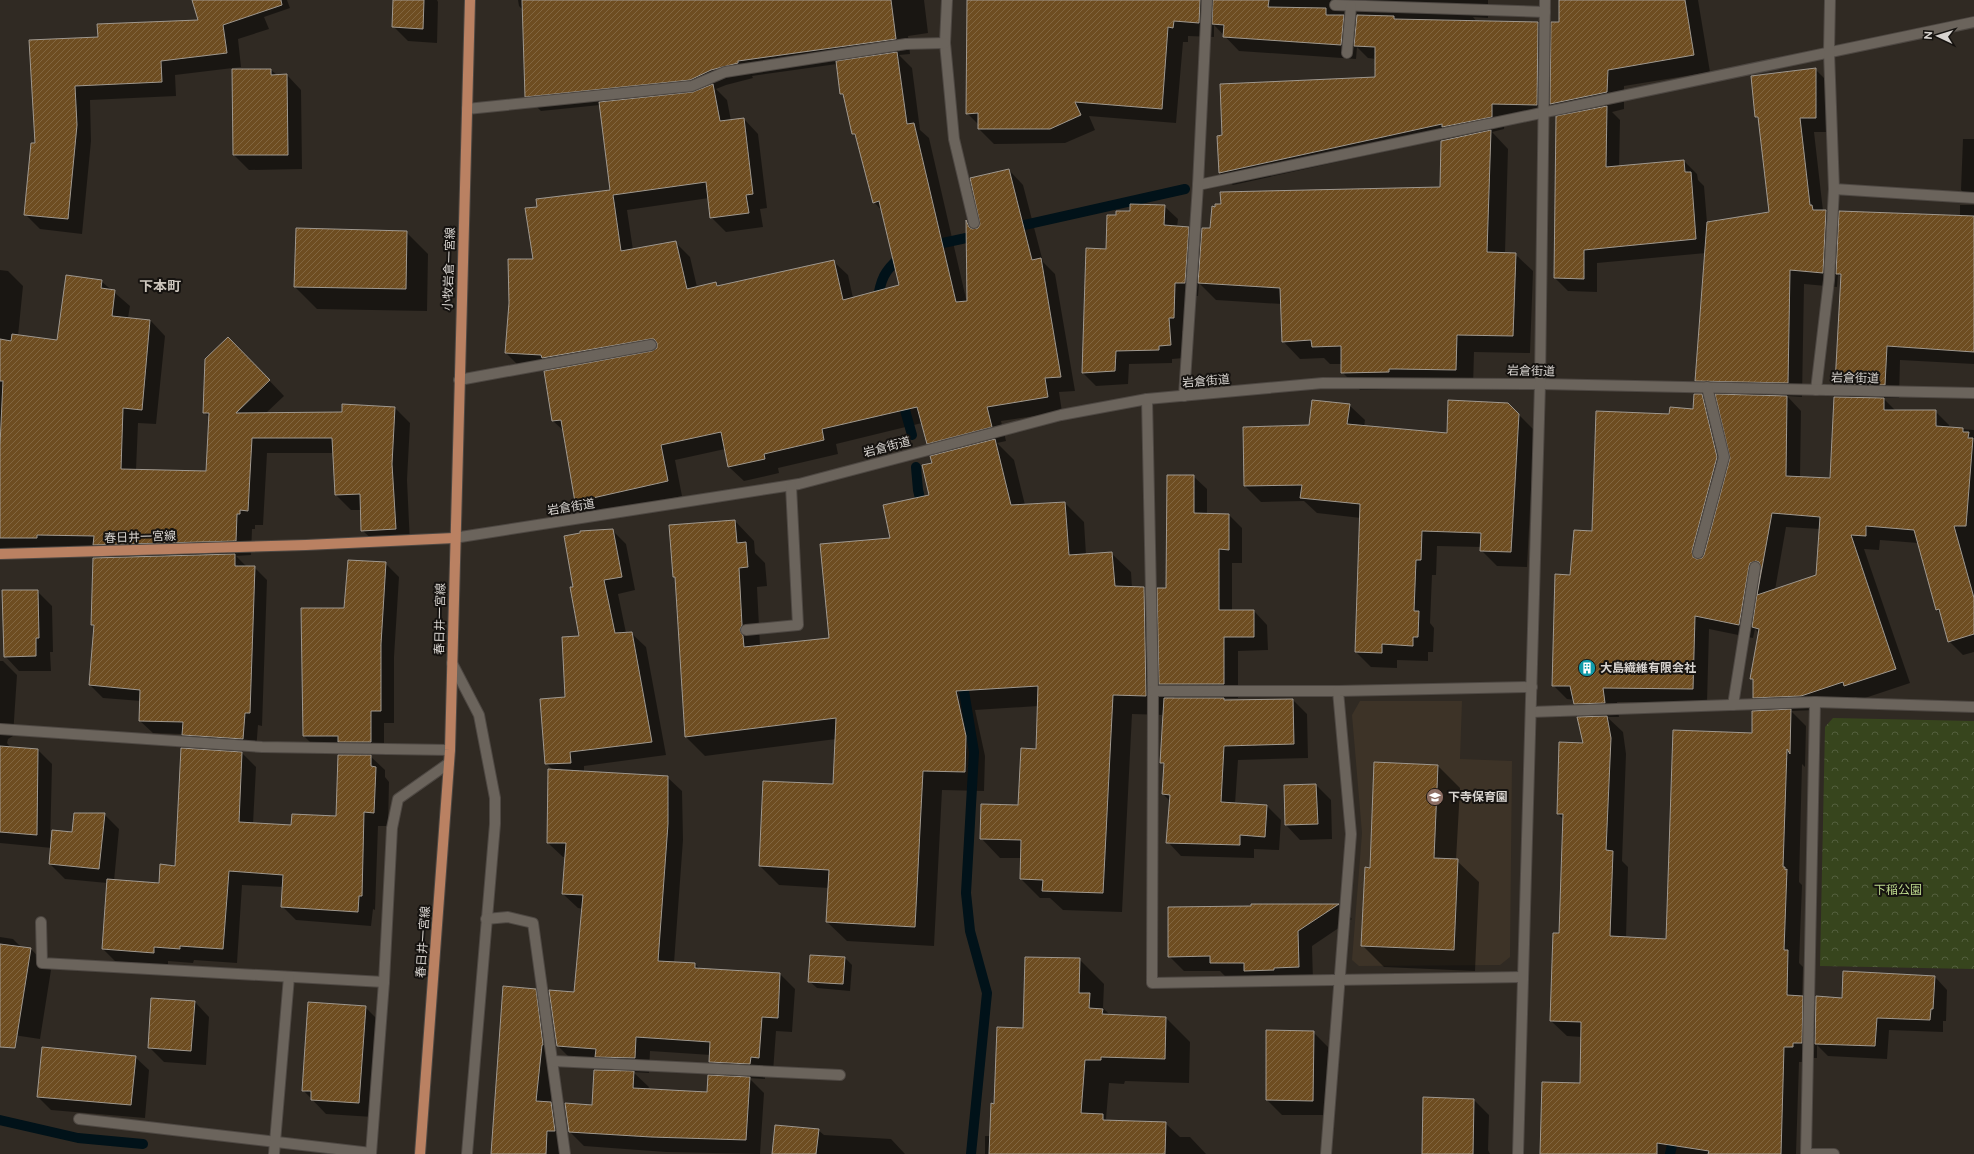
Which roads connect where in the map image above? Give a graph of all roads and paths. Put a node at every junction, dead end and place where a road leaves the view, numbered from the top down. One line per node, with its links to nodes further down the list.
1 (470, 0): 13 (main road, 小牧岩倉一宮線)
2 (947, 0): 10 (street)
3 (1207, 0): 15 (street)
4 (1545, 0): 8 (street)
5 (1830, 0): 11 (street)
6 (1335, 5): 7 (street)
7 (1351, 6): 8 (street); 12 (street)
8 (1545, 12): 14 (street)
9 (1974, 22): 11 (street)
10 (945, 43): 13 (street); 18 (street)
11 (1829, 52): 14 (street); 16 (street)
12 (1347, 53)
13 (467, 109): 20 (main road, 小牧岩倉一宮線)
14 (1544, 111): 15 (street); 21 (street)
15 (1198, 185): 25 (street)
16 (1834, 189): 17 (street); 23 (street)
17 (1974, 198)
18 (974, 223)
19 (651, 345): 20 (street)
20 (459, 380): 28 (main road, 小牧岩倉一宮線)
21 (1540, 384): 22 (street, 岩倉街道); 25 (street, 岩倉街道); 34 (street)
22 (1707, 387): 23 (street, 岩倉街道); 29 (street)
23 (1816, 390): 24 (street, 岩倉街道)
24 (1974, 393)
25 (1184, 396): 26 (street, 岩倉街道)
26 (1147, 399): 27 (street, 岩倉街道); 35 (street)
27 (791, 486): 28 (street, 岩倉街道); 32 (street)
28 (454, 538): 30 (main road, 春日井一宮線); 33 (main road, 春日井一宮線)
29 (1698, 553)
30 (0, 554)
31 (1755, 567): 38 (street)
32 (746, 630)
33 (452, 663): 42 (main road, 春日井一宮線); 44 (street)
34 (1532, 687): 36 (street); 40 (street)
35 (1153, 690): 36 (street); 48 (street)
36 (1338, 691): 48 (street)
37 (1815, 702): 38 (street); 39 (street); 61 (street)
38 (1733, 705): 40 (street)
39 (1974, 707)
40 (1531, 712): 47 (street)
41 (0, 729): 42 (street)
42 (450, 750): 43 (main road, 春日井一宮線)
43 (449, 763): 49 (street); 56 (main road, 春日井一宮線)
44 (486, 919): 50 (street); 57 (street)
45 (41, 922): 46 (street)
46 (289, 977): 49 (street); 53 (street)
47 (1523, 977): 48 (street); 60 (street)
48 (1341, 980): 59 (street)
49 (384, 982): 54 (street)
50 (553, 1061): 51 (street); 58 (street)
51 (840, 1075)
52 (79, 1119): 53 (street)
53 (275, 1143): 54 (street); 55 (street)
54 (371, 1153)
55 (274, 1154)
56 (420, 1154)
57 (467, 1154)
58 (565, 1154)
59 (1326, 1154)
60 (1518, 1154)
61 (1834, 1154)

